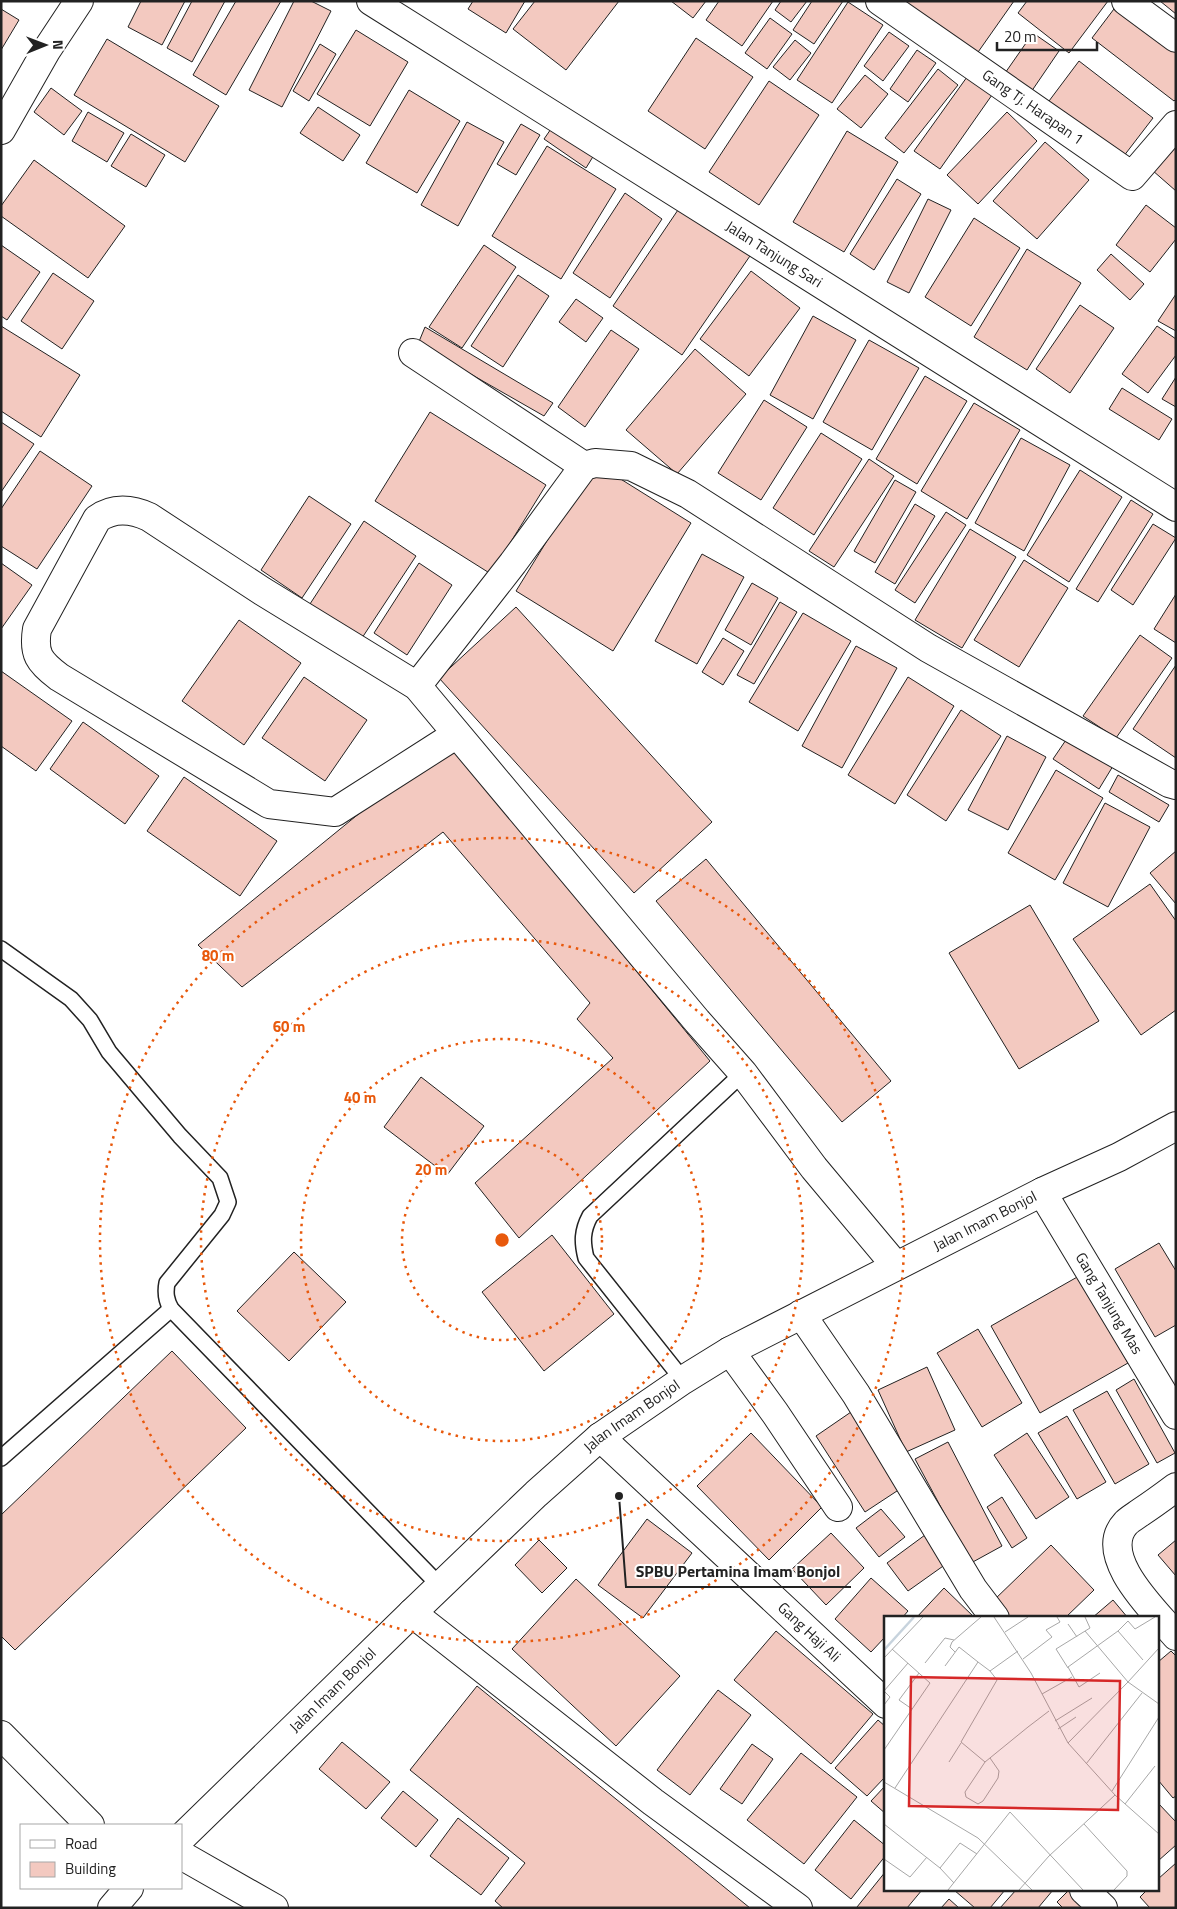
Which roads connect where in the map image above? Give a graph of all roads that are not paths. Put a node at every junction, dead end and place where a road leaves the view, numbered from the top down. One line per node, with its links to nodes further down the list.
1 (79, 1): 7 (street)
2 (371, 1): 10 (street, Jalan Tanjung Sari)
3 (1126, 1): 5 (street)
4 (890, 4): 6 (street, Gang Tj. Harapan 1)
5 (1176, 38)
6 (1176, 125)
7 (1, 130)
8 (414, 353): 9 (street)
9 (584, 466): 11 (street); 13 (street)
10 (1176, 508)
11 (417, 686): 12 (street); 12 (street)
12 (457, 734): 15 (street)
13 (1176, 785)
14 (1, 949): 19 (lane)
15 (743, 1073): 18 (street); 22 (lane)
16 (1176, 1126): 17 (street, Jalan Imam Bonjol)
17 (1042, 1192): 18 (street, Jalan Imam Bonjol); 23 (street, Gang Tanjung Mas)
18 (896, 1266): 20 (street, Jalan Imam Bonjol)
19 (171, 1309): 25 (lane); 28 (lane)
20 (801, 1314): 21 (street, Jalan Imam Bonjol); 30 (street)
21 (730, 1351): 22 (street, Jalan Imam Bonjol); 27 (street)
22 (683, 1380): 24 (street, Jalan Imam Bonjol)
23 (1176, 1415)
24 (600, 1437): 28 (street, Jalan Imam Bonjol); 34 (street, Gang Haji Ali)
25 (1, 1458)
26 (1176, 1488): 31 (street)
27 (838, 1506)
28 (440, 1586): 29 (street, Jalan Imam Bonjol)
29 (412, 1613): 37 (street, Jalan Imam Bonjol); 43 (street)
30 (993, 1616)
31 (1159, 1616)
32 (1160, 1617): 33 (street)
33 (1176, 1636)
34 (884, 1702)
35 (1, 1735): 36 (street)
36 (89, 1824)
37 (182, 1837)
38 (182, 1856): 42 (street)
39 (128, 1889): 41 (street)
40 (1086, 1892): 44 (street)
41 (112, 1908)
42 (274, 1908)
43 (798, 1908)
44 (1103, 1908)

